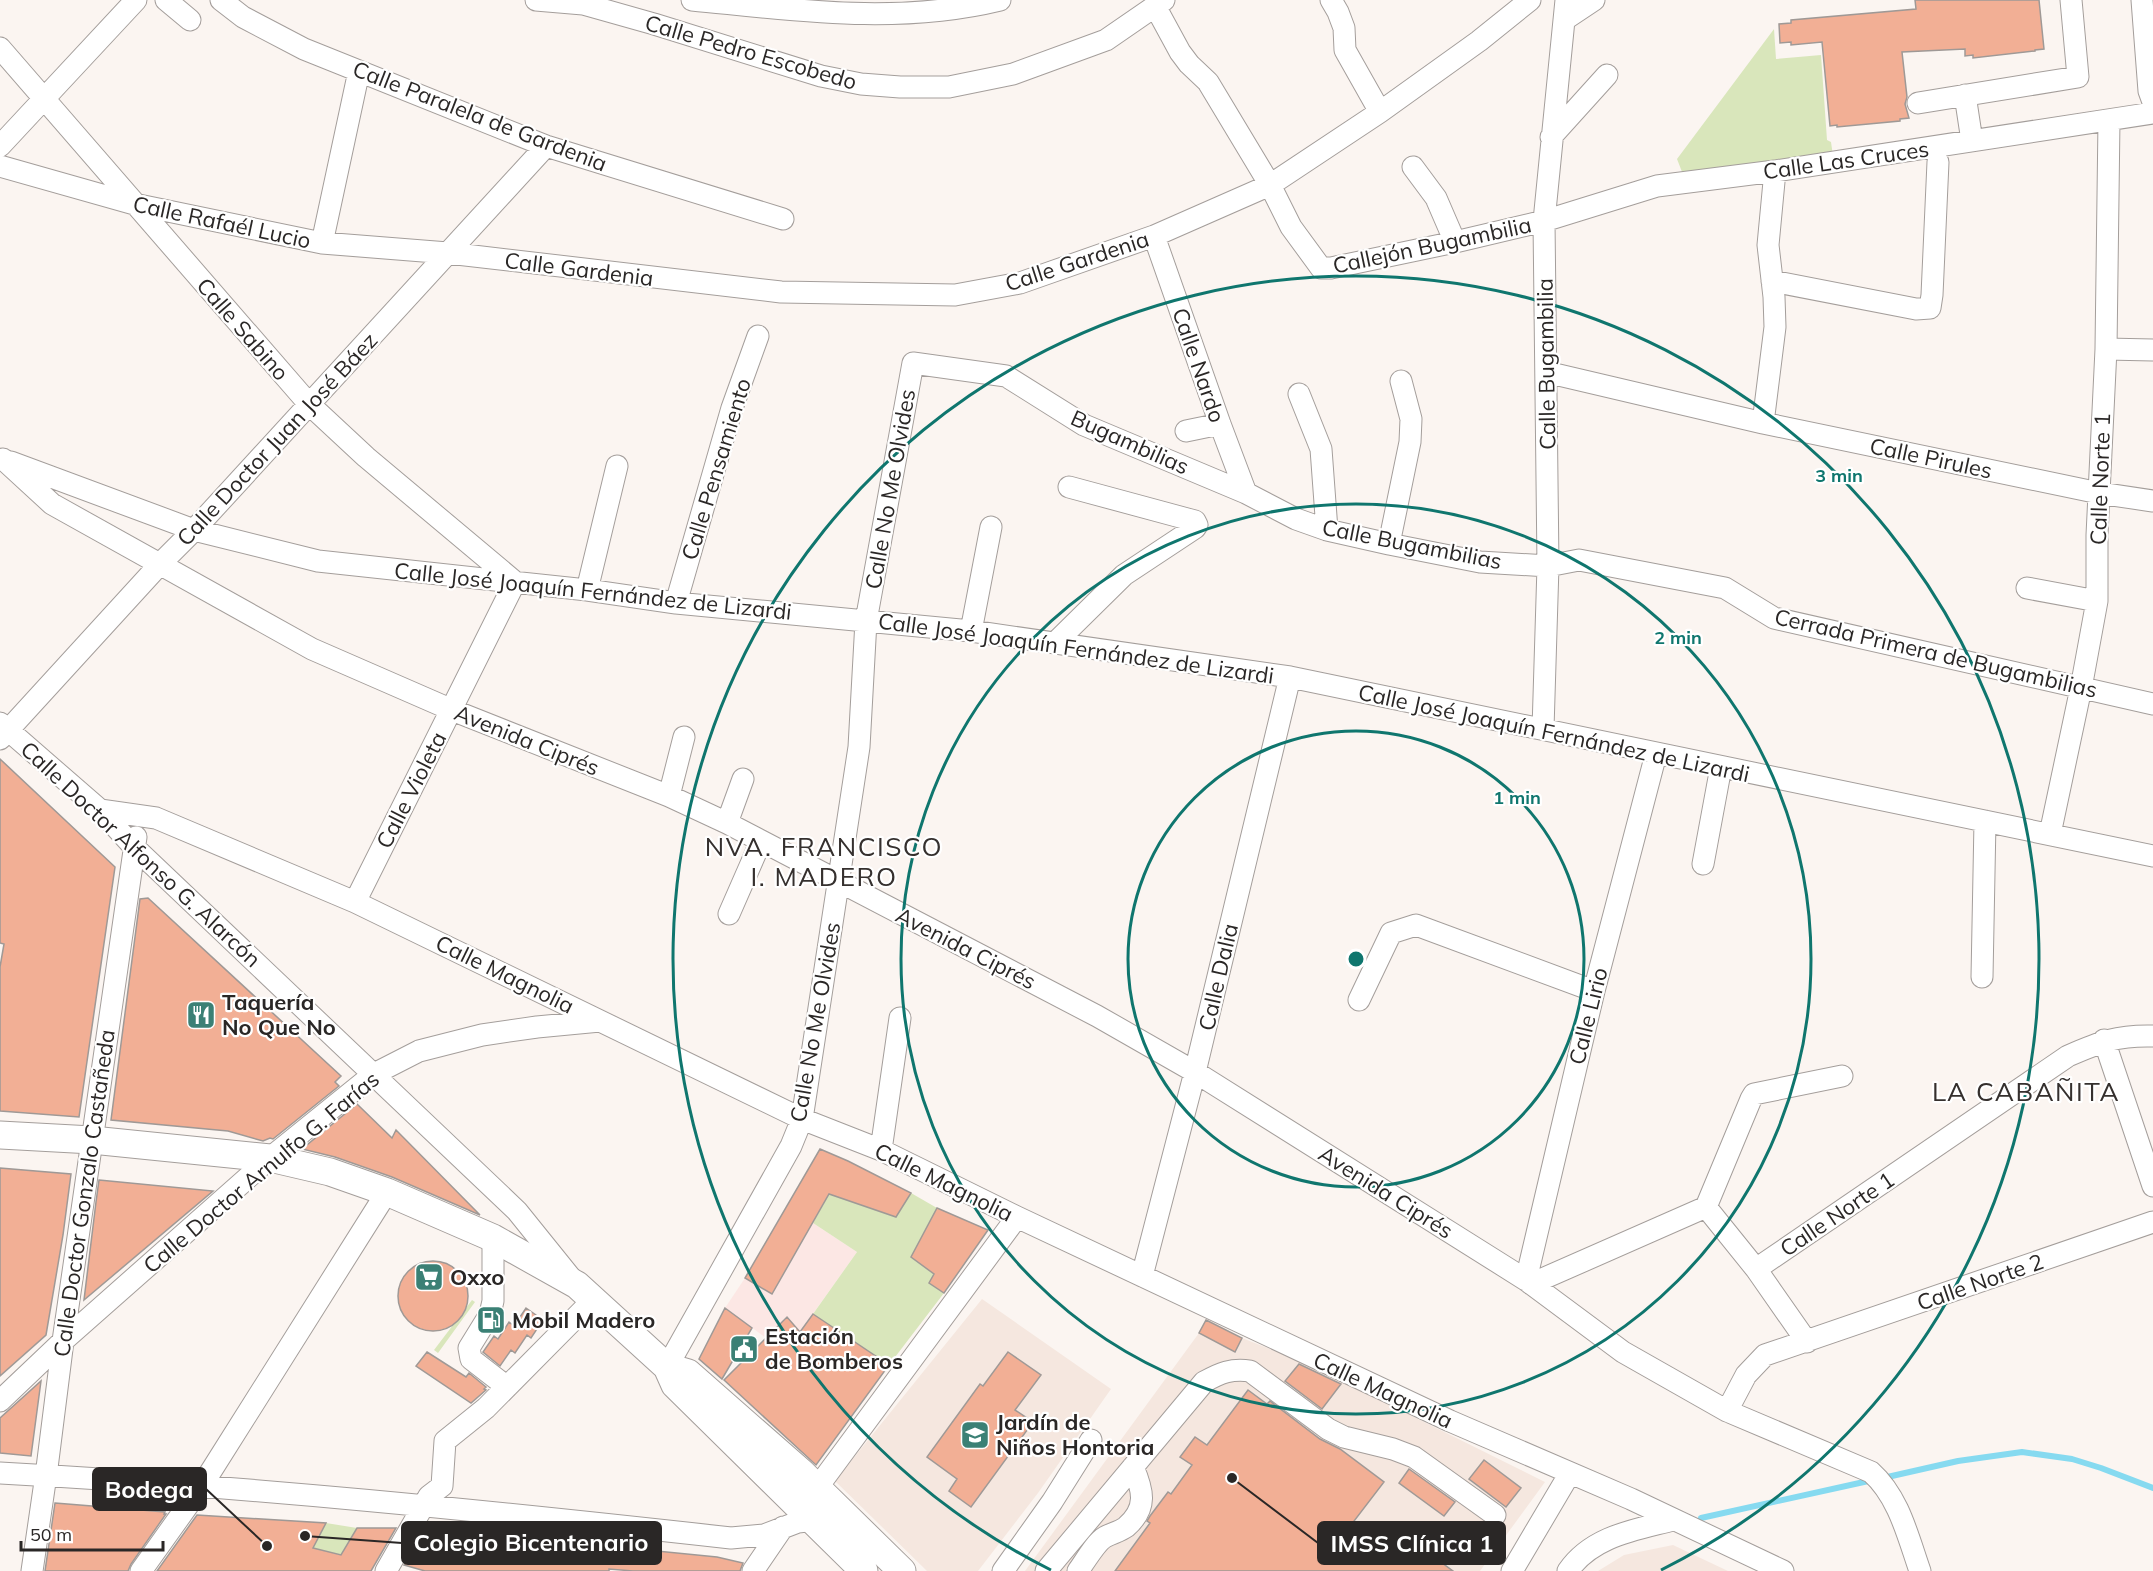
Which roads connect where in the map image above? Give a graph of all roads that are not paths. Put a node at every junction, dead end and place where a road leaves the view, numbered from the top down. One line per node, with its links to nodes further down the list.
1 (136, 0): 22 (street)
2 (166, 0): 17 (street)
3 (221, 0): 19 (street, Calle Paralela de Gardenia)
4 (536, 0): 15 (street, Calle Pedro Escobedo)
5 (616, 0): 15 (street)
6 (692, 0): 7 (street)
7 (697, 0): 8 (street)
8 (1000, 0)
9 (1331, 0): 25 (street)
10 (1530, 0): 25 (street, Calle Gardenia)
11 (1594, 0): 16 (street)
12 (2071, 0): 21 (street)
13 (2142, 0): 23 (street)
14 (1160, 3): 15 (street, Calle Pedro Escobedo); 36 (street)
15 (583, 4)
16 (1565, 10): 28 (street, Calle Bugambilia)
17 (190, 20)
18 (0, 48): 22 (street, Calle Sabino)
19 (359, 70): 31 (street, Calle Paralela de Gardenia); 42 (street)
20 (1607, 75): 28 (street)
21 (1965, 95): 24 (street); 29 (street)
22 (44, 98): 30 (street); 37 (street, Calle Sabino)
23 (2153, 102)
24 (1918, 103)
25 (1380, 112): 36 (street, Calle Gardenia)
26 (2153, 113): 27 (street, Calle Las Cruces)
27 (2109, 120): 29 (street, Calle Las Cruces); 46 (street, Calle Norte 1)
28 (1551, 137): 39 (street, Calle Bugambilia)
29 (1972, 141): 35 (street, Calle Las Cruces)
30 (0, 146)
31 (546, 146): 38 (street, Calle Paralela de Gardenia); 43 (street, Calle Doctor Juan José Báez)
32 (1938, 162): 44 (street)
33 (0, 165): 37 (street, Calle Rafaél Lucio)
34 (1413, 167): 41 (street)
35 (1775, 171): 39 (street, Calle Las Cruces); 44 (street)
36 (1270, 185): 40 (street, Calle Gardenia); 41 (street, Callejón Bugambilia)
37 (134, 204): 42 (street, Calle Rafaél Lucio); 52 (street, Calle Sabino)
38 (783, 219)
39 (1544, 221): 41 (street, Callejón Bugambilia); 49 (street, Calle Bugambilia)
40 (1154, 236): 43 (street, Calle Gardenia); 54 (street, Calle Nardo)
41 (1455, 242)
42 (322, 243): 43 (street, Calle Rafaél Lucio)
43 (448, 253): 52 (street, Calle Doctor Juan José Báez)
44 (1773, 281): 53 (street)
45 (758, 336): 72 (street, Calle Pensamiento)
46 (2106, 350): 47 (street); 60 (street, Calle Norte 1)
47 (2153, 350)
48 (913, 363): 59 (street, Bugambilias); 73 (street, Calle No Me Olvides)
49 (1546, 372): 53 (street, Calle Pirules); 67 (street, Calle Bugambilia)
50 (1401, 381): 65 (street)
51 (1299, 394): 64 (street)
52 (309, 405): 63 (street, Calle Doctor Juan José Báez); 68 (street, Calle Sabino)
53 (1763, 423): 60 (street, Calle Pirules)
54 (1220, 424): 55 (street); 59 (street, Calle Nardo)
55 (1186, 431)
56 (1, 458): 63 (street, Calle José Joaquín Fernández de Lizardi); 66 (street, Avenida Ciprés)
57 (617, 466): 70 (street)
58 (1069, 487): 75 (street)
59 (1246, 493): 64 (street, Calle Bugambilias)
60 (2099, 493): 61 (street, Calle Pirules); 71 (street, Calle Norte 1)
61 (2153, 501)
62 (991, 527): 74 (street)
63 (194, 530): 66 (street, Calle Doctor Juan José Báez); 68 (street, Calle José Joaquín Fernández de Lizardi)
64 (1328, 530): 65 (street, Calle Bugambilias)
65 (1389, 544): 67 (street, Calle Bugambilias)
66 (160, 564): 79 (street, Avenida Ciprés); 81 (street, Calle Doctor Juan José Báez)
67 (1548, 566): 77 (street, Cerrada Primera de Bugambilias); 80 (street, Calle Bugambilia)
68 (515, 582): 70 (street, Calle José Joaquín Fernández de Lizardi); 79 (street, Calle Violeta)
69 (2027, 588): 71 (street)
70 (587, 590): 72 (street, Calle José Joaquín Fernández de Lizardi)
71 (2097, 601): 77 (street, Calle Norte 1)
72 (676, 603): 73 (street, Calle José Joaquín Fernández de Lizardi)
73 (866, 621): 74 (street, Calle José Joaquín Fernández de Lizardi); 96 (street, Calle No Me Olvides)
74 (971, 631): 75 (street, Calle José Joaquín Fernández de Lizardi)
75 (1056, 642): 76 (street, Calle José Joaquín Fernández de Lizardi)
76 (1290, 677): 80 (street, Calle José Joaquín Fernández de Lizardi); 106 (street, Calle Dalia)
77 (2081, 688): 78 (street, Cerrada Primera de Bugambilias); 91 (street, Calle Norte 1)
78 (2153, 704)
79 (452, 710): 86 (street, Avenida Ciprés); 97 (street, Calle Violeta)
80 (1543, 729): 83 (street, Calle José Joaquín Fernández de Lizardi)
81 (3, 731): 87 (street, Calle Doctor Alfonso G. Alarcón)
82 (684, 737): 86 (street)
83 (1656, 754): 84 (street, Calle José Joaquín Fernández de Lizardi); 100 (street, Calle Lirio)
84 (1721, 767): 89 (street, Calle José Joaquín Fernández de Lizardi); 95 (street)
85 (743, 778): 90 (street)
86 (669, 796): 90 (street, Avenida Ciprés)
87 (100, 810): 88 (street, Calle Magnolia); 93 (street, Calle Doctor Alfonso G. Alarcón)
88 (141, 816): 93 (street, Calle Doctor Gonzalo Castañeda); 97 (street, Calle Magnolia)
89 (1985, 821): 91 (street, Calle José Joaquín Fernández de Lizardi); 99 (street)
90 (727, 823): 92 (street, Avenida Ciprés)
91 (2050, 834): 94 (street, Calle José Joaquín Fernández de Lizardi)
92 (761, 841): 96 (street, Avenida Ciprés); 98 (street)
93 (134, 847): 107 (street, Calle Doctor Alfonso G. Alarcón); 111 (street, Calle Doctor Gonzalo Castañeda)
94 (2153, 856)
95 (1703, 864)
96 (838, 882): 106 (street, Avenida Ciprés); 109 (street, Calle No Me Olvides)
97 (355, 902): 103 (street, Calle Magnolia)
98 (729, 914)
99 (1982, 976)
100 (1594, 991): 101 (street); 122 (street, Calle Lirio)
101 (1359, 1000)
102 (900, 1018): 112 (street)
103 (600, 1021): 107 (street, Calle Doctor Arnulfo G. Farías); 109 (street, Calle Magnolia)
104 (2153, 1036): 105 (street, Calle Norte 1)
105 (2104, 1040): 114 (street); 120 (street, Calle Norte 1)
106 (1195, 1072): 121 (street, Calle Dalia); 122 (street, Avenida Ciprés)
107 (374, 1074): 113 (street, Calle Doctor Arnulfo G. Farías); 123 (street, Calle Doctor Alfonso G. Alarcón)
108 (1842, 1076): 116 (street)
109 (802, 1119): 112 (street, Calle Magnolia); 126 (street, Calle No Me Olvides)
110 (0, 1135): 111 (main road)
111 (92, 1140): 113 (main road); 124 (street, Calle Doctor Gonzalo Castañeda)
112 (881, 1150): 117 (street, Calle Magnolia)
113 (270, 1158): 115 (main road); 124 (street, Calle Doctor Arnulfo G. Farías)
114 (2153, 1186)
115 (387, 1192): 119 (main road); 136 (street)
116 (1706, 1207): 120 (street, Calle Norte 1); 122 (street)
117 (1017, 1217): 121 (street, Calle Magnolia); 135 (street)
118 (2153, 1222): 125 (street, Calle Norte 2)
119 (492, 1238): 123 (main road); 127 (street)
120 (1756, 1269): 125 (street)
121 (1142, 1276): 133 (street, Calle Magnolia)
122 (1529, 1282): 129 (street, Avenida Ciprés)
123 (585, 1292): 126 (main road); 127 (street)
124 (63, 1341): 128 (street, Calle Doctor Arnulfo G. Farías); 134 (street, Calle Doctor Gonzalo Castañeda)
125 (1807, 1342): 129 (street, Calle Norte 2)
126 (667, 1367): 135 (main road)
127 (507, 1386): 137 (street)
128 (0, 1401)
129 (1727, 1411): 157 (street, Avenida Ciprés)
130 (1091, 1440): 151 (street)
131 (1133, 1467): 138 (street); 143 (street); 144 (street)
132 (0, 1473): 134 (street)
133 (1570, 1473): 140 (street, Calle Magnolia); 154 (street)
134 (46, 1476): 136 (street); 145 (street, Calle Doctor Gonzalo Castañeda)
135 (801, 1484): 139 (main road); 141 (main road)
136 (201, 1486): 137 (street); 146 (street)
137 (425, 1505): 142 (street); 147 (street)
138 (1495, 1515)
139 (849, 1520): 141 (street); 150 (main road)
140 (1673, 1520): 155 (street); 156 (street, Calle Magnolia)
141 (812, 1521): 142 (street); 149 (main road)
142 (783, 1527): 148 (street)
143 (1083, 1527): 144 (street); 152 (street)
144 (1103, 1538): 153 (street)
145 (32, 1571)
146 (141, 1571)
147 (386, 1571)
148 (753, 1571)
149 (864, 1571)
150 (902, 1571)
151 (1003, 1571)
152 (1046, 1571)
153 (1078, 1571)
154 (1512, 1571)
155 (1568, 1571)
156 (1784, 1571)
157 (1920, 1571)

